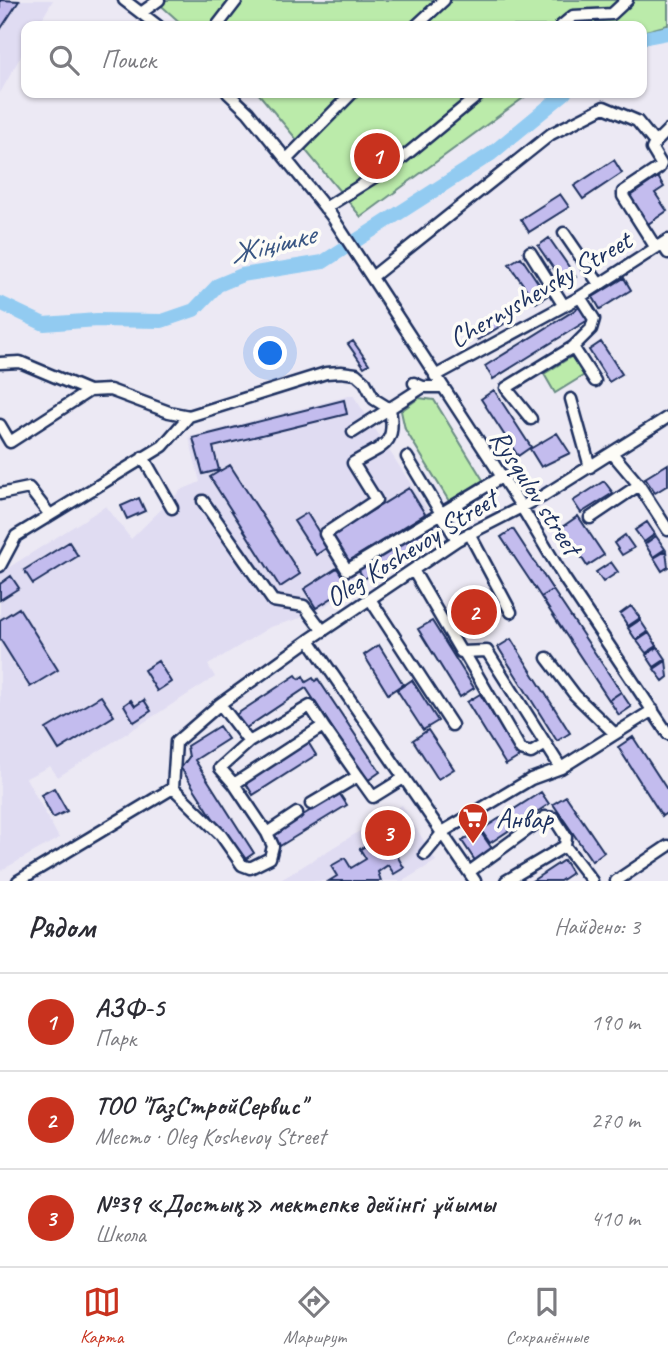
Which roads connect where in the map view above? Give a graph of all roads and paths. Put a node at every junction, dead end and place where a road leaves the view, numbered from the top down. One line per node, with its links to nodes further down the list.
1 (124, 0): 6 (street)
2 (159, 0): 6 (street)
3 (237, 0): 8 (street)
4 (444, 0): 9 (street)
5 (627, 0): 10 (street)
6 (141, 13): 7 (street)
7 (151, 21)
8 (221, 21)
9 (421, 21)
10 (567, 21)
11 (233, 98): 16 (street, Rysqulov street)
12 (347, 98): 16 (street)
13 (475, 98): 17 (street)
14 (668, 130): 15 (street)
15 (656, 143): 19 (street); 21 (street)
16 (287, 159): 17 (street, Rysqulov street)
17 (328, 211): 21 (street, Rysqulov street)
18 (564, 233): 22 (street)
19 (663, 246): 22 (street, Chernyshevsky Street)
20 (530, 252): 24 (street)
21 (370, 274): 27 (street, Rysqulov street)
22 (599, 284): 23 (street, Chernyshevsky Street)
23 (580, 297): 24 (street, Chernyshevsky Street); 25 (street)
24 (565, 306): 27 (street, Chernyshevsky Street)
25 (573, 347): 28 (street); 34 (street)
26 (0, 363): 30 (street)
27 (435, 376): 29 (street, Rysqulov street)
28 (595, 381)
29 (442, 387): 32 (street); 42 (street, Rysqulov street)
30 (89, 391): 33 (street); 36 (street)
31 (571, 399): 41 (street)
32 (390, 409): 33 (street); 37 (street); 48 (street)
33 (189, 416): 39 (street)
34 (531, 419)
35 (666, 422): 38 (street, Oleg Koshevoy Street)
36 (0, 425)
37 (354, 432)
38 (612, 453): 41 (street, Oleg Koshevoy Street); 43 (street)
39 (143, 457): 47 (street); 49 (street)
40 (407, 457): 48 (street)
41 (590, 467): 46 (street, Oleg Koshevoy Street)
42 (500, 478): 46 (street, Rysqulov street); 48 (street)
43 (639, 485): 50 (street); 51 (street)
44 (0, 494): 49 (street)
45 (203, 501): 58 (street)
46 (521, 506): 52 (street, Oleg Koshevoy Street); 63 (street, Rysqulov street)
47 (172, 508)
48 (441, 514): 53 (street)
49 (50, 515): 54 (street)
50 (590, 518)
51 (668, 530)
52 (469, 533): 53 (street, Oleg Koshevoy Street); 57 (street)
53 (457, 540): 55 (street, Oleg Koshevoy Street)
54 (0, 566)
55 (413, 570): 56 (street, Oleg Koshevoy Street); 60 (street)
56 (370, 600): 58 (street, Oleg Koshevoy Street); 64 (street)
57 (511, 612)
58 (323, 631): 59 (street, Oleg Koshevoy Street)
59 (309, 640): 62 (street, Oleg Koshevoy Street); 72 (street)
60 (465, 654): 69 (street); 69 (street)
61 (547, 658): 66 (street)
62 (220, 704): 68 (street); 74 (street, Oleg Koshevoy Street)
63 (653, 710): 66 (street); 67 (street, Rysqulov street)
64 (452, 725)
65 (323, 726): 68 (street); 71 (street); 73 (street)
66 (615, 734): 70 (street)
67 (668, 734)
68 (249, 743): 73 (street)
69 (546, 744): 70 (street)
70 (561, 768): 77 (street)
71 (358, 776): 72 (street); 75 (street)
72 (402, 779): 77 (street)
73 (234, 784): 78 (street)
74 (173, 788): 78 (street); 83 (street)
75 (311, 804)
76 (297, 813): 78 (street)
77 (444, 831): 81 (street); 82 (street)
78 (267, 833)
79 (565, 846): 82 (street); 84 (street); 85 (street)
80 (668, 846): 86 (street)
81 (425, 854)
82 (472, 876)
83 (18, 881)
84 (506, 881)
85 (592, 881)
86 (616, 881)

